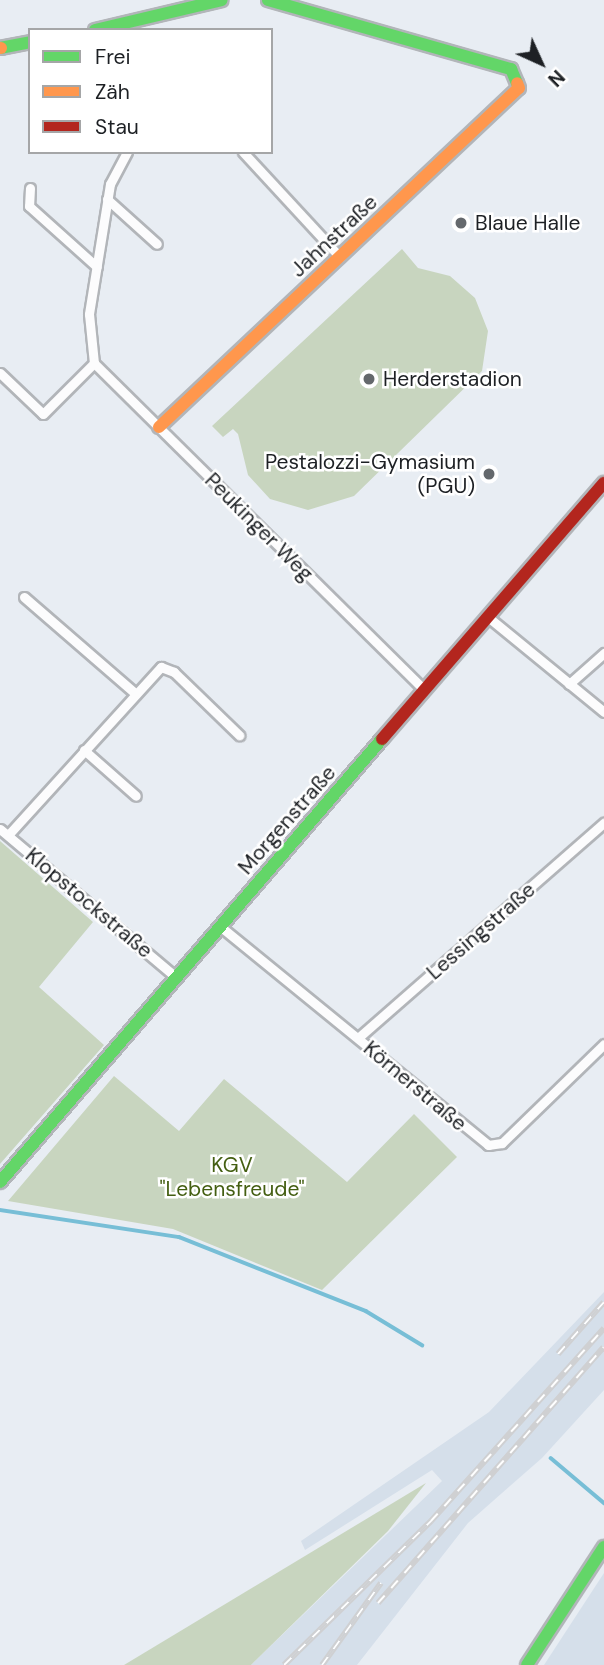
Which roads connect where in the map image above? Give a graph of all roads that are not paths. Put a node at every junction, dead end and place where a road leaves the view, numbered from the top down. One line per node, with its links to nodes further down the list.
1 (222, 0): 3 (main road)
2 (268, 0): 11 (main road, Jahnstraße)
3 (103, 28)
4 (28, 42): 5 (main road)
5 (0, 48)
6 (126, 154): 9 (street)
7 (245, 154): 11 (street)
8 (30, 188): 12 (street)
9 (107, 199): 10 (street); 12 (street)
10 (157, 244)
11 (340, 257): 15 (main road, Jahnstraße)
12 (97, 267): 13 (street)
13 (94, 363): 14 (street); 15 (street, Peukinger Weg)
14 (0, 373)
15 (159, 427): 21 (street, Peukinger Weg)
16 (604, 483): 18 (main road, Morgenstraße)
17 (24, 597): 22 (street)
18 (488, 617): 20 (street); 21 (main road, Morgenstraße)
19 (604, 653): 20 (street)
20 (569, 684): 23 (street)
21 (424, 690): 29 (main road, Morgenstraße)
22 (135, 693): 24 (street); 25 (street)
23 (604, 712)
24 (239, 735)
25 (84, 750): 26 (street); 28 (street)
26 (136, 796)
27 (604, 823): 31 (street, Lessingstraße)
28 (4, 831): 30 (street, Klopstockstraße)
29 (220, 927): 30 (main road, Morgenstraße); 31 (street, Körnerstraße)
30 (177, 978): 33 (main road, Morgenstraße)
31 (358, 1038): 32 (street, Körnerstraße)
32 (604, 1044)
33 (0, 1182)
34 (604, 1547): 35 (main road)
35 (527, 1665)

